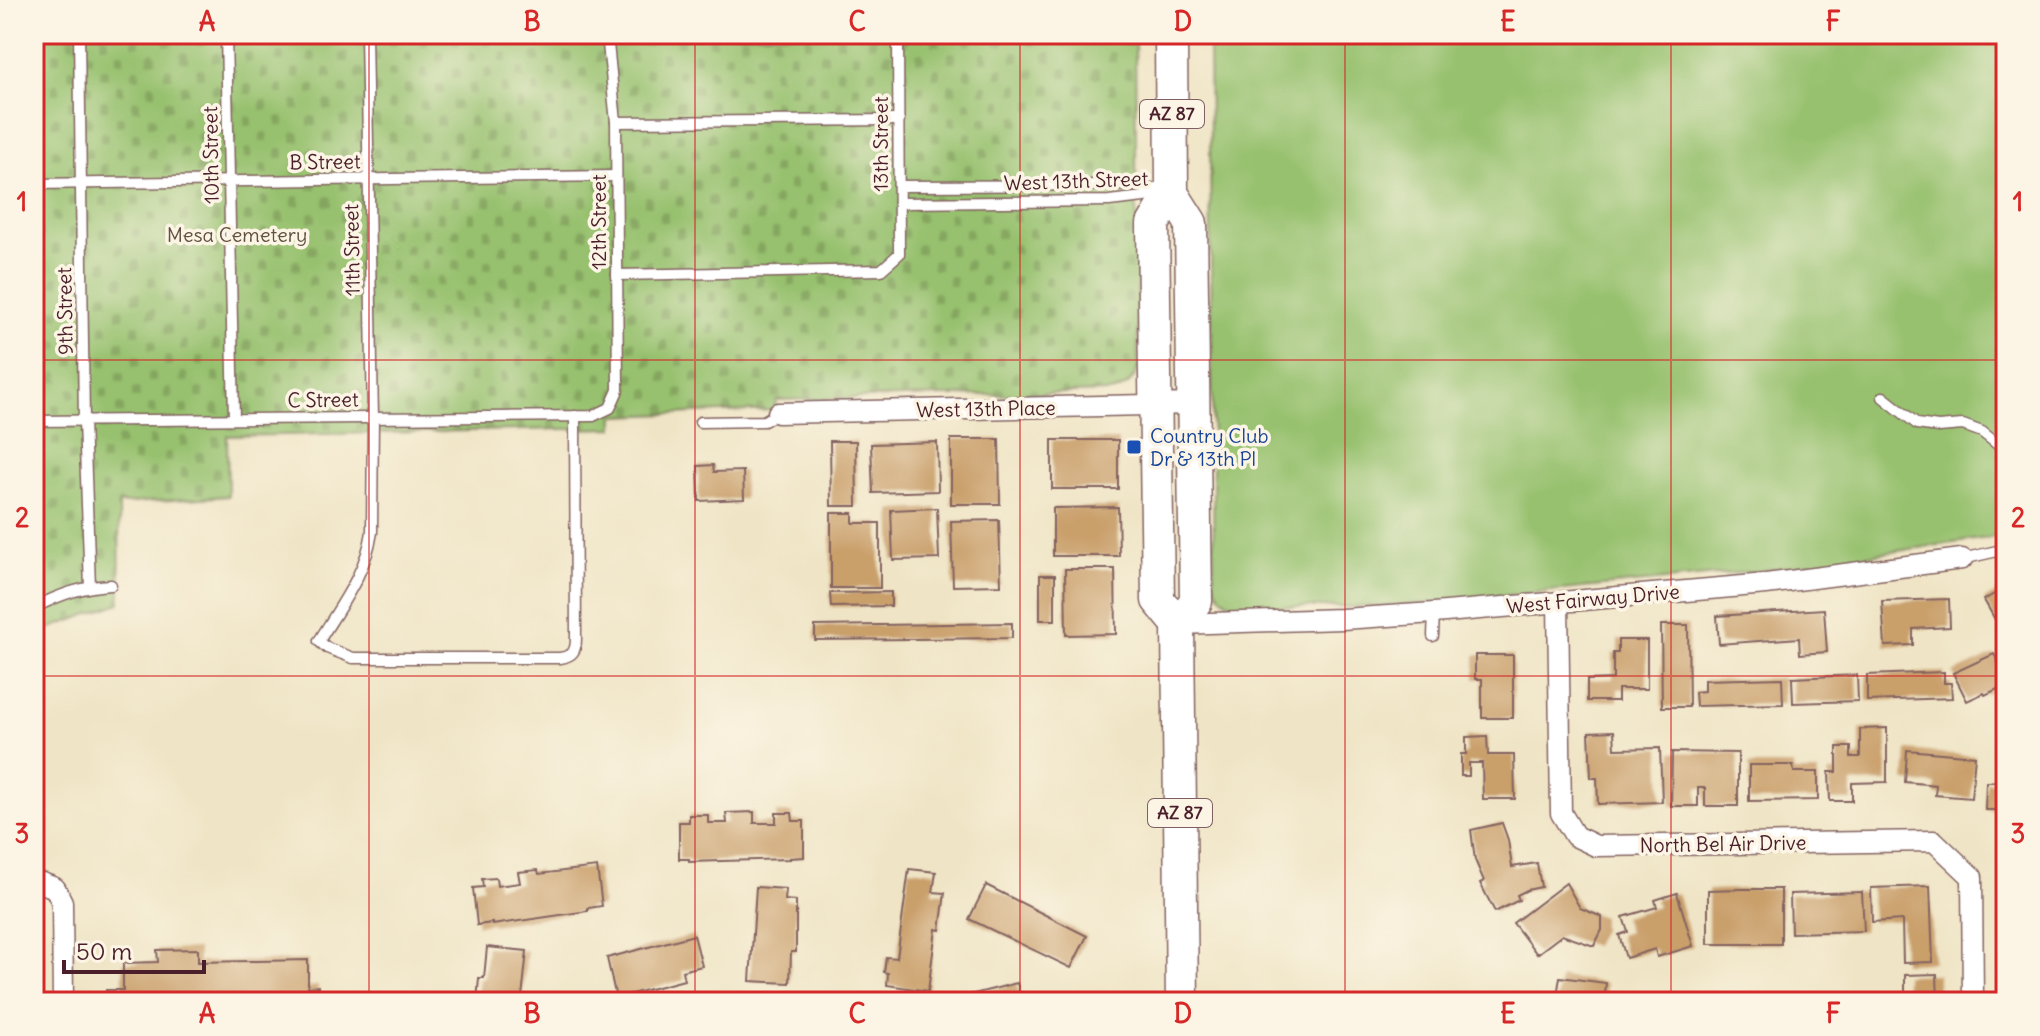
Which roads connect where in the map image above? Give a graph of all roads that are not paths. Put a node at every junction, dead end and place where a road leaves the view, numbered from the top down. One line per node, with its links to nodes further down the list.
1 (79, 34): 13 (lane, 9th Street)
2 (226, 34): 11 (lane, 10th Street)
3 (366, 34): 10 (lane, 11th Street)
4 (607, 34): 8 (lane, 12th Street)
5 (898, 34): 7 (lane, 13th Street)
6 (1171, 34): 15 (main road, AZ 87)
7 (899, 120): 8 (lane); 14 (lane, 13th Street)
8 (616, 122): 9 (lane, 12th Street)
9 (616, 176): 10 (lane, B Street); 17 (lane, 12th Street)
10 (368, 180): 11 (lane, B Street); 24 (lane, 11th Street)
11 (229, 182): 13 (lane, B Street); 25 (lane, 10th Street)
12 (34, 184): 13 (lane, B Street)
13 (82, 184): 27 (lane, 9th Street)
14 (899, 186): 15 (lane, West 13th Street); 16 (lane, 13th Street)
15 (1172, 193): 16 (lane, West 13th Street); 19 (main road, AZ 87); 20 (main road, AZ 87)
16 (899, 203): 17 (lane, 13th Street)
17 (617, 275): 21 (lane, 12th Street)
18 (1883, 397): 29 (lane)
19 (1195, 404): 20 (street, West 13th Place); 37 (main road, AZ 87)
20 (1156, 405): 22 (street, West 13th Place); 37 (main road, AZ 87)
21 (610, 408): 23 (lane, C Street)
22 (778, 413): 28 (lane)
23 (575, 416): 24 (lane, C Street); 24 (lane, 11th Street)
24 (373, 418): 25 (lane, C Street)
25 (234, 419): 27 (lane, C Street)
26 (34, 421): 27 (lane, C Street)
27 (84, 421): 33 (lane, 9th Street)
28 (700, 422)
29 (2006, 451)
30 (2006, 549): 31 (lane, West Fairway Drive)
31 (1962, 559): 34 (street, West Fairway Drive)
32 (111, 585): 33 (lane)
33 (90, 587): 35 (lane)
34 (1558, 602): 36 (street, West Fairway Drive); 42 (street, North Bel Air Drive)
35 (34, 608)
36 (1434, 613): 37 (street, West Fairway Drive); 38 (lane)
37 (1178, 624): 41 (main road, AZ 87)
38 (1433, 636)
39 (34, 885): 40 (street)
40 (63, 1002)
41 (1182, 1002)
42 (1973, 1002)

